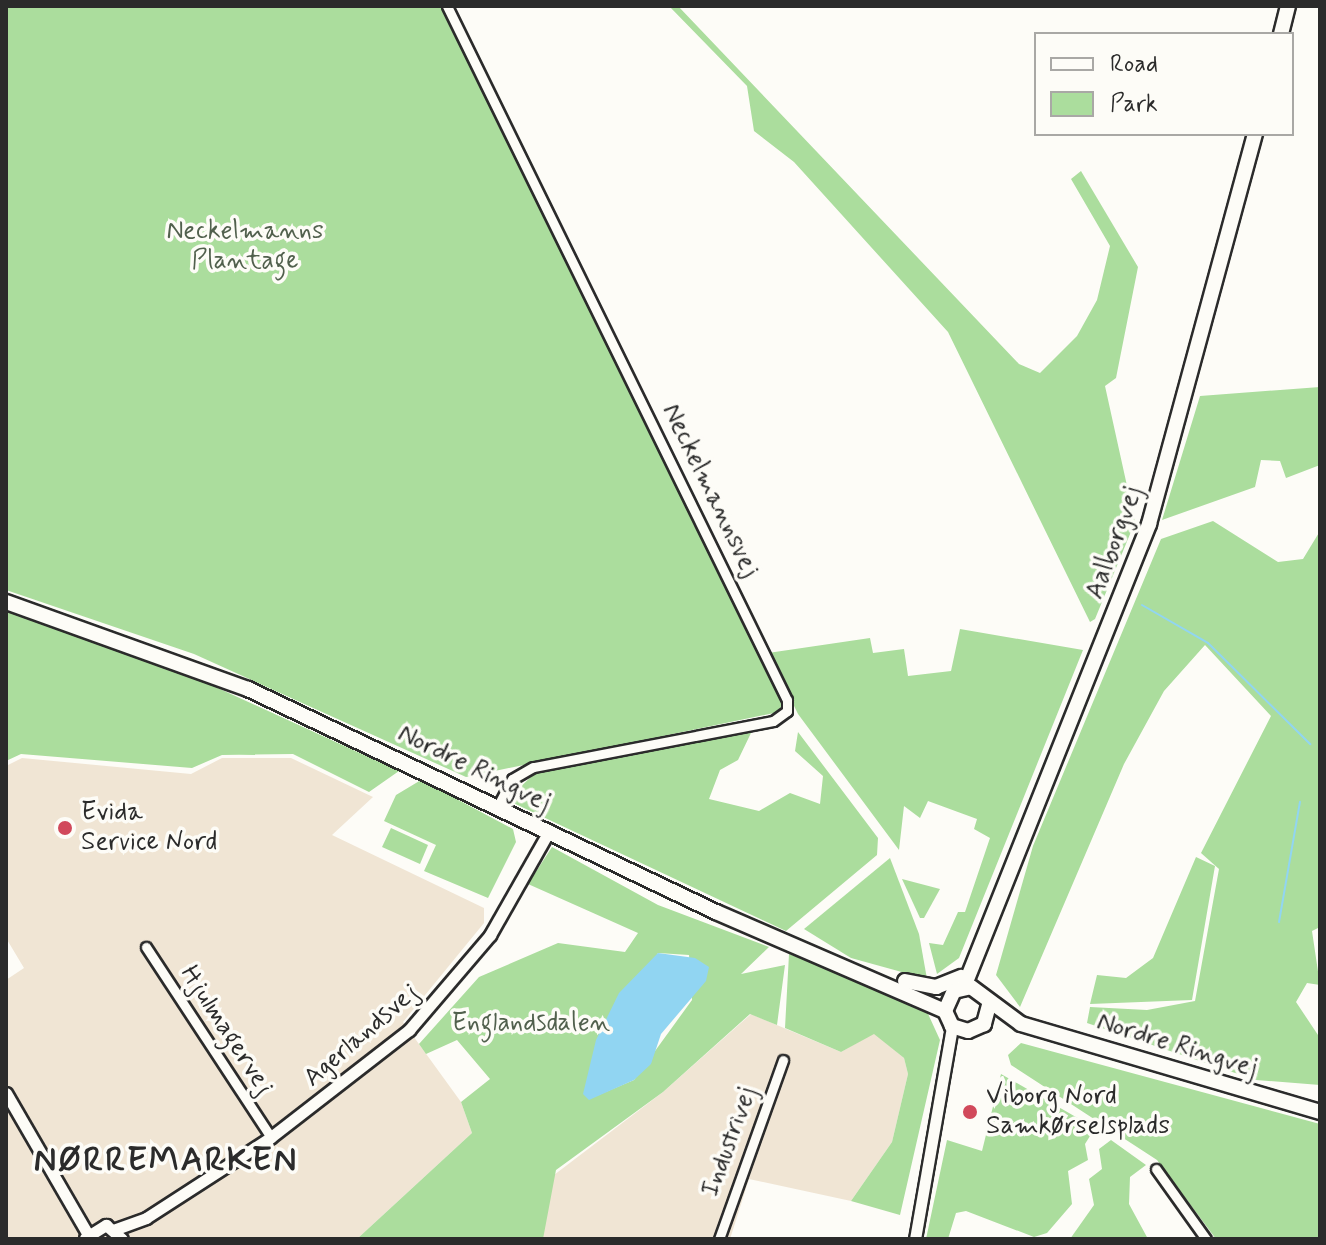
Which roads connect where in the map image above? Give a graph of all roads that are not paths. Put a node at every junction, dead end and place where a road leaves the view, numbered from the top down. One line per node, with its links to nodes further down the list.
1 (447, 6): 6 (street, Neckelmannsvej)
2 (1288, 6): 3 (main road)
3 (1282, 32)
4 (1254, 136): 8 (main road, Aalborgvej)
5 (6, 602): 6 (main road, Nordre Ringvej)
6 (497, 807): 7 (main road, Nordre Ringvej)
7 (549, 831): 11 (main road, Nordre Ringvej); 25 (street, Agerlandsvej)
8 (1013, 862): 10 (main road, Aalborgvej); 11 (main road)
9 (146, 947): 25 (street, Hjulmagervej)
10 (982, 955): 12 (main road, Aalborgvej); 15 (main road, Aalborgvej)
11 (827, 960): 13 (main road, Nordre Ringvej)
12 (964, 987): 14 (main road); 15 (main road)
13 (917, 994): 14 (main road, Nordre Ringvej); 16 (main road, Nordre Ringvej)
14 (950, 995): 16 (main road)
15 (986, 999): 17 (main road); 18 (main road, Nordre Ringvej)
16 (945, 1011): 19 (main road)
17 (984, 1024): 18 (main road, Nordre Ringvej); 20 (main road)
18 (1021, 1024): 24 (main road, Nordre Ringvej)
19 (952, 1026): 20 (main road); 22 (street)
20 (968, 1031): 22 (street)
21 (783, 1060): 31 (street, Industrivej)
22 (949, 1063): 32 (street)
23 (7, 1097): 27 (street)
24 (1320, 1112)
25 (271, 1137): 30 (street, Agerlandsvej)
26 (1156, 1169): 33 (street)
27 (76, 1201): 28 (street); 29 (street)
28 (101, 1225): 29 (street); 30 (street)
29 (86, 1236)
30 (121, 1236)
31 (719, 1239)
32 (915, 1239)
33 (1206, 1239)

